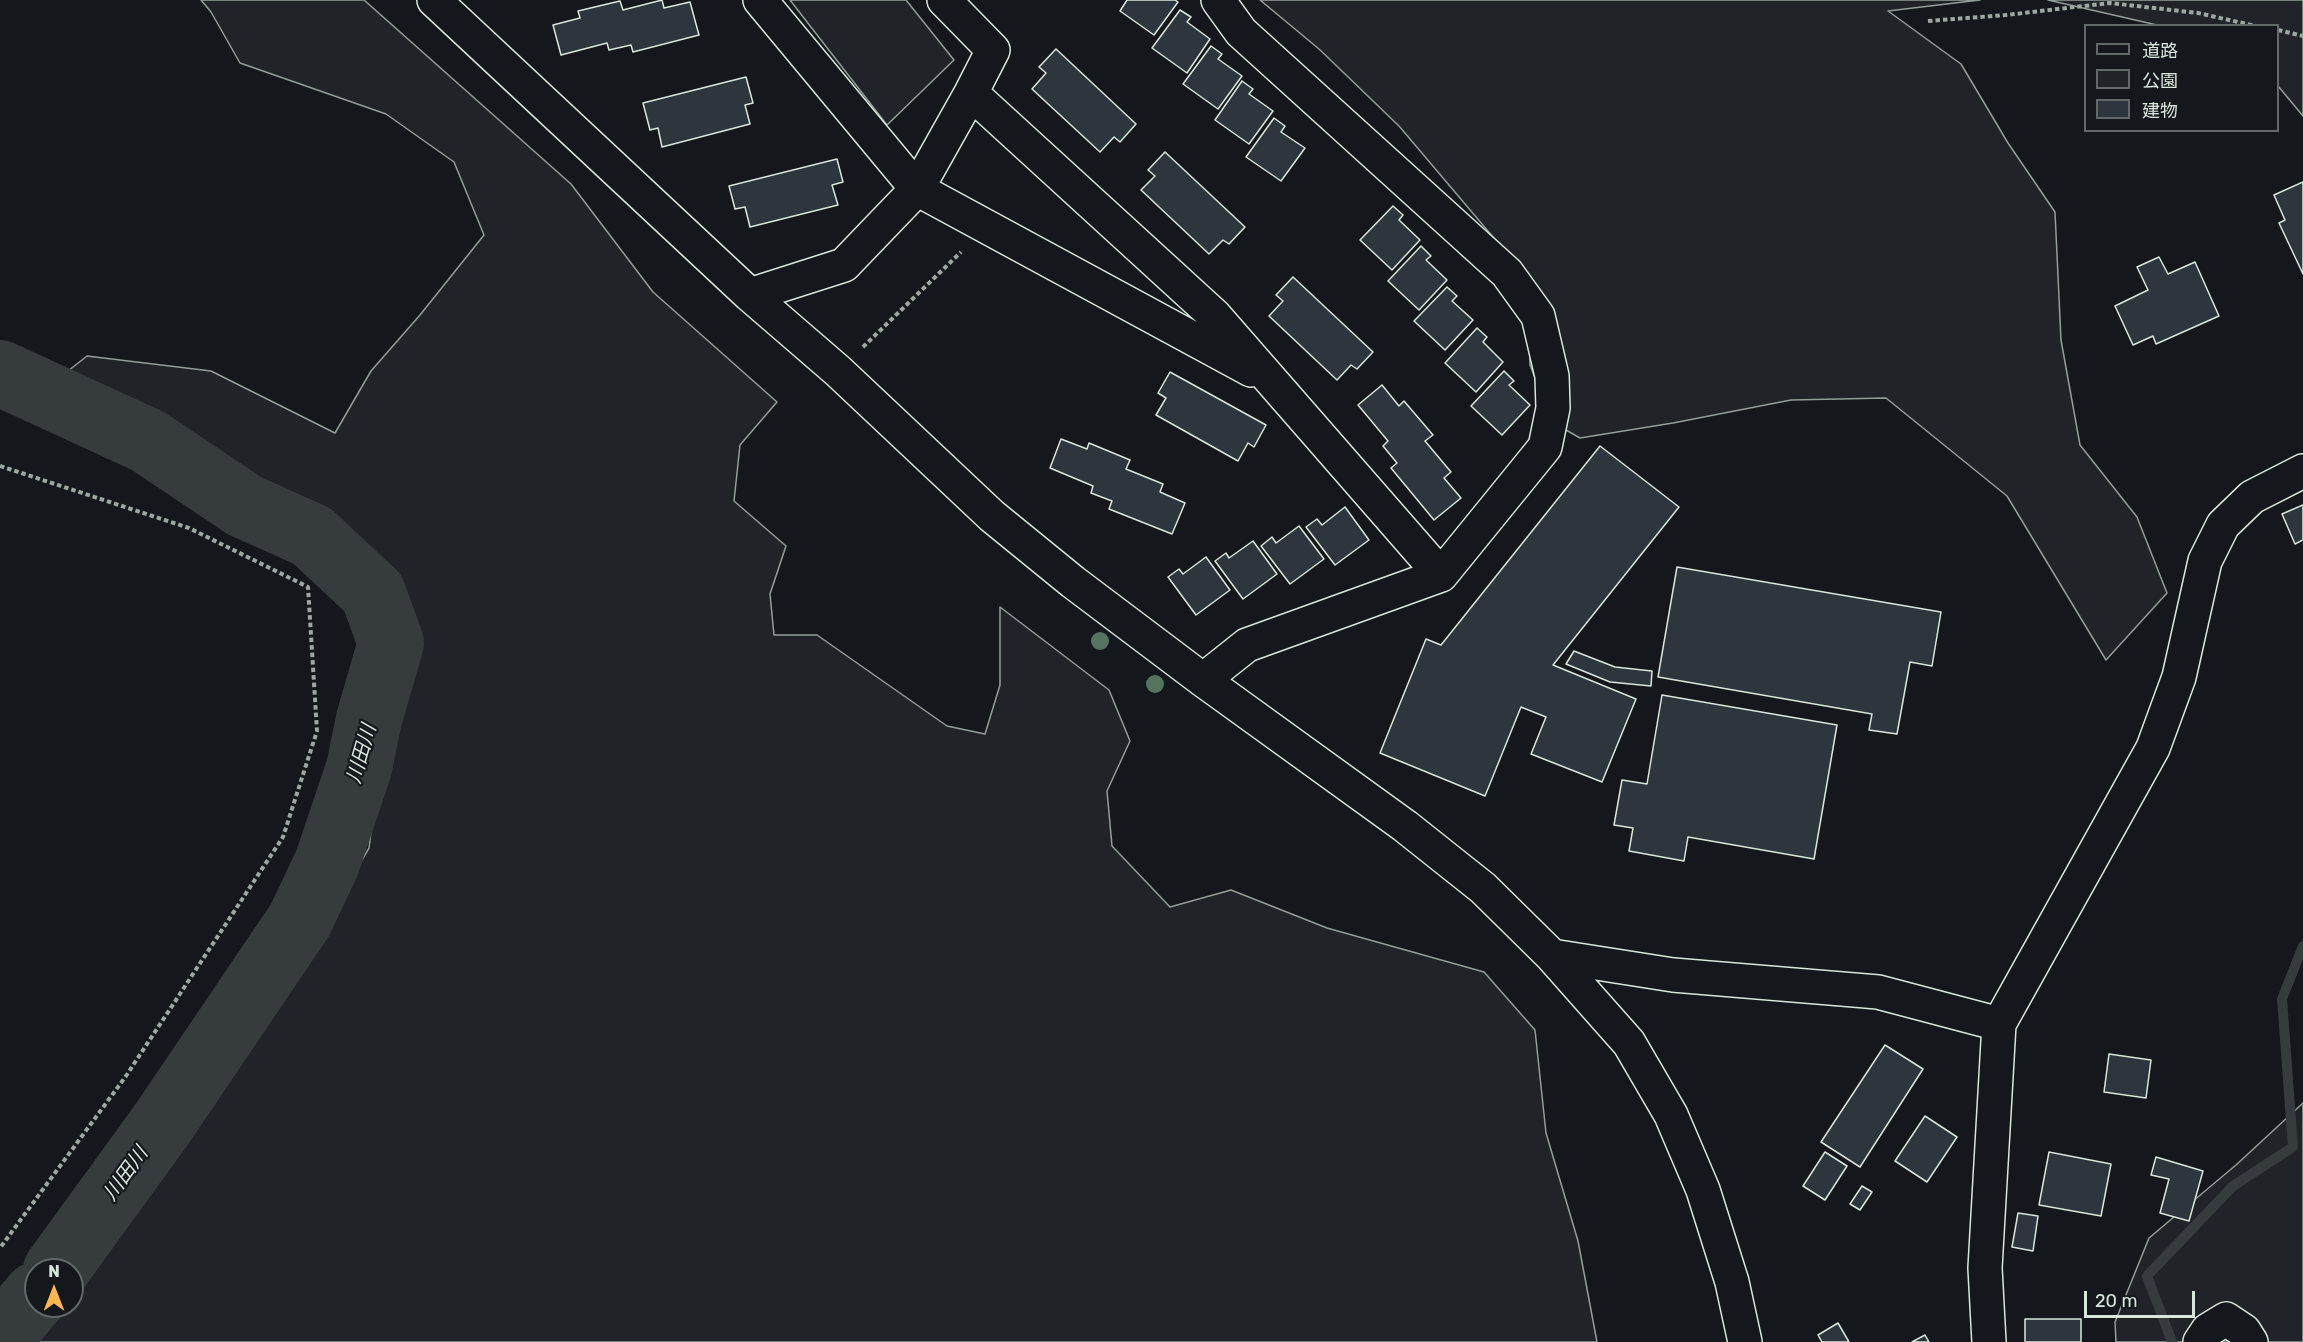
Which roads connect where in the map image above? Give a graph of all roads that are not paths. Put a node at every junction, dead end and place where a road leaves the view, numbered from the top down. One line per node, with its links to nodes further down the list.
1 (434, 0): 7 (street)
2 (760, 0): 6 (street)
3 (944, 0): 5 (street)
4 (1218, 0): 10 (street)
5 (971, 93): 6 (street); 8 (street)
6 (917, 189): 7 (street); 8 (street)
7 (750, 295): 11 (street)
8 (1267, 379): 10 (street)
9 (2303, 471): 13 (street)
10 (1441, 576): 11 (street)
11 (1203, 680): 12 (street)
12 (1552, 956): 13 (street); 14 (street)
13 (1999, 1024): 15 (street)
14 (1744, 1342)
15 (1989, 1342)
16 (2200, 1342): 17 (street)
17 (2251, 1342)

